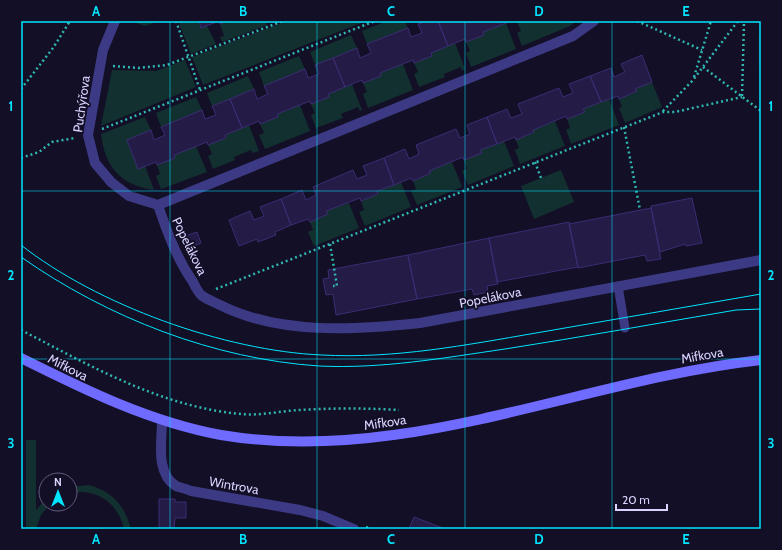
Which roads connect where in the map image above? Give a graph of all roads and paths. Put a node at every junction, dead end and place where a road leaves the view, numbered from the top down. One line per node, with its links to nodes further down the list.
1 (70, 21): 16 (path)
2 (115, 21): 22 (street, Puchýřova)
3 (176, 21): 12 (path)
4 (283, 21): 12 (path)
5 (375, 21): 17 (path)
6 (594, 21): 26 (street, Popelákova)
7 (637, 21): 11 (path)
8 (711, 21): 11 (path)
9 (738, 21): 14 (path)
10 (744, 21): 18 (path)
11 (702, 50): 15 (path)
12 (188, 57): 13 (path); 17 (path)
13 (110, 66)
14 (703, 67): 15 (path); 18 (path)
15 (693, 80): 20 (path)
16 (21, 89)
17 (200, 90): 22 (path)
18 (742, 96): 19 (path); 20 (path)
19 (761, 111)
20 (663, 112): 21 (path)
21 (624, 126): 24 (path); 27 (path)
22 (88, 135): 23 (path); 26 (street, Puchýřova)
23 (21, 158)
24 (535, 162): 25 (path); 28 (path)
25 (541, 178)
26 (158, 206): 32 (street, Popelákova)
27 (640, 210)
28 (330, 244): 30 (path); 32 (path)
29 (761, 260): 31 (street, Popelákova)
30 (333, 286)
31 (618, 286): 32 (street, Popelákova); 33 (lane)
32 (202, 295)
33 (625, 328)
34 (21, 330): 37 (path)
35 (21, 358): 38 (street, Mifkova)
36 (761, 360): 38 (street, Mifkova)
37 (399, 410)
38 (162, 421): 39 (street, Wintrova)
39 (354, 529)

